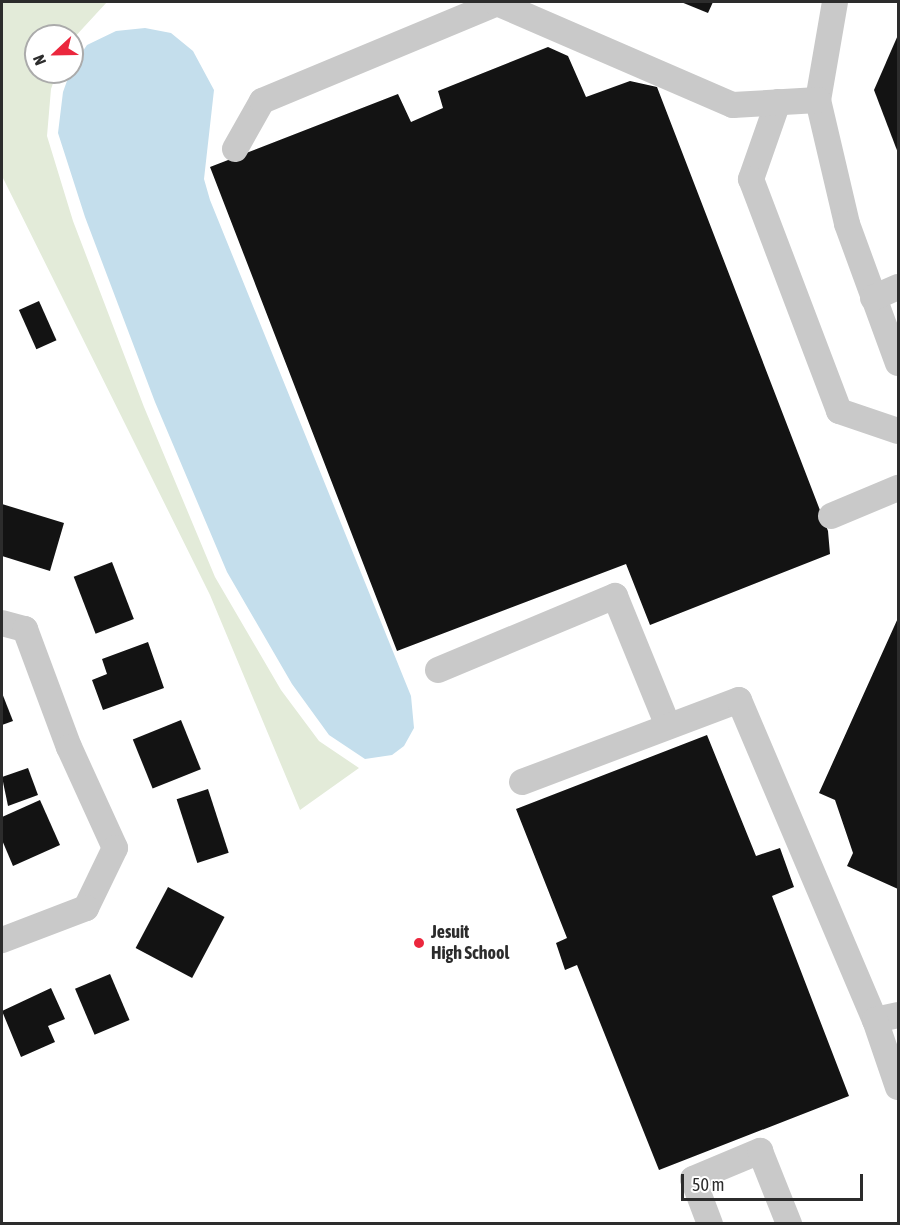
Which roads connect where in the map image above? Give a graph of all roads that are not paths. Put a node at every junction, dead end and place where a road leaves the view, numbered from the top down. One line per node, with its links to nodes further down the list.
1 (496, 2): 4 (street); 5 (street)
2 (835, 2): 3 (street)
3 (818, 100): 4 (street); 7 (street)
4 (778, 102): 9 (street)
5 (235, 149)
6 (898, 287): 7 (street)
7 (873, 298): 8 (street)
8 (898, 363)
9 (898, 431)
10 (898, 488): 11 (street)
11 (831, 516)
12 (2, 623): 16 (street)
13 (438, 670): 14 (street)
14 (668, 726): 15 (street); 17 (street)
15 (522, 783)
16 (2, 940)
17 (887, 1018): 18 (street)
18 (898, 1087)
19 (710, 1224): 20 (street)
20 (789, 1224)

